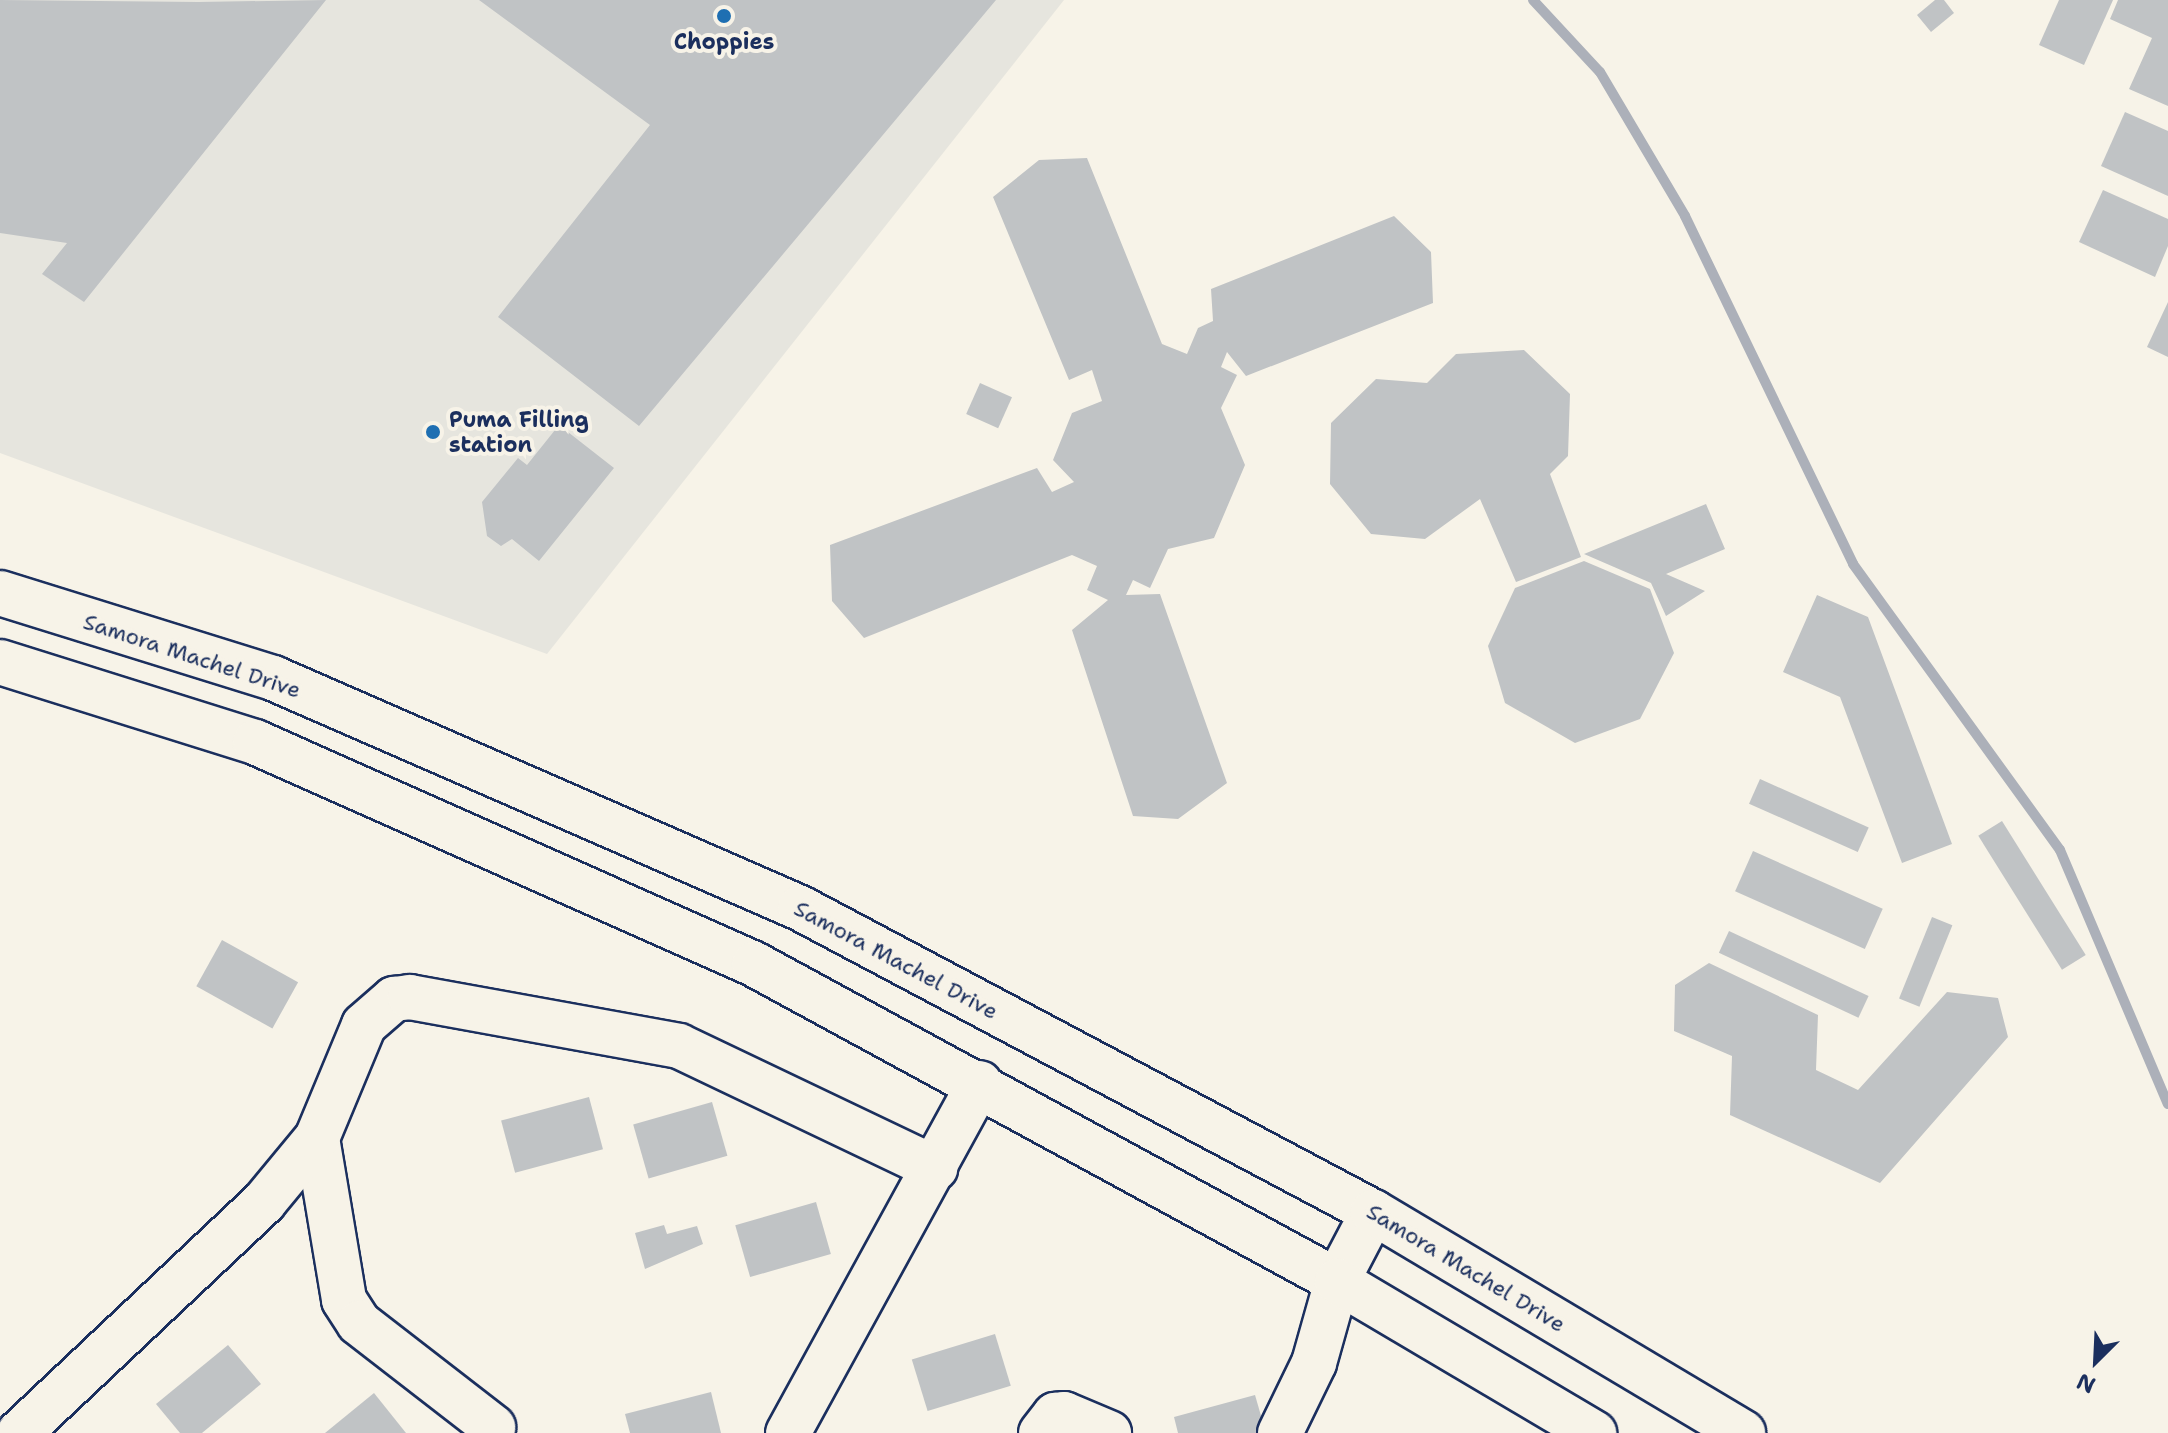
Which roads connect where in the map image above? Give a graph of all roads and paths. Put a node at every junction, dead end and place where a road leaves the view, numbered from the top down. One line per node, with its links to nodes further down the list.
1 (0, 593): 6 (main road, Samora Machel Drive)
2 (0, 662): 3 (main road)
3 (980, 1083): 5 (main road); 7 (main road)
4 (317, 1138): 5 (main road); 8 (main road); 9 (main road)
5 (935, 1168): 10 (main road)
6 (1373, 1212): 7 (main road); 15 (main road, Samora Machel Drive)
7 (1337, 1281): 13 (main road); 14 (main road)
8 (493, 1427)
9 (19, 1433)
10 (788, 1433)
11 (1041, 1433): 12 (main road)
12 (1109, 1433)
13 (1280, 1433)
14 (1594, 1433)
15 (1743, 1433)

